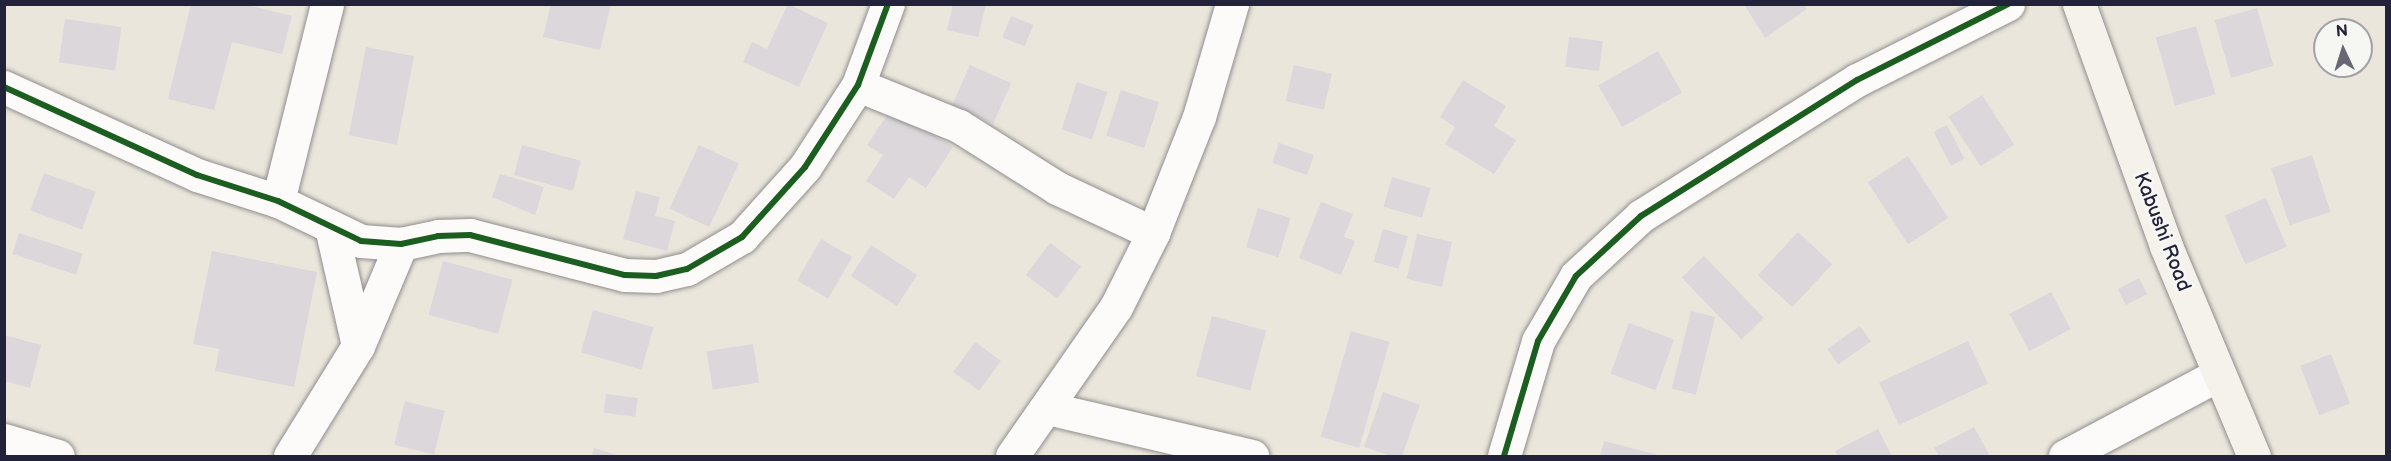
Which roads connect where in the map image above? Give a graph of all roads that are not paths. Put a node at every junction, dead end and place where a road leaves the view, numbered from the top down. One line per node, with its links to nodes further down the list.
1 (327, 4): 8 (street)
2 (888, 4): 6 (street)
3 (1232, 4): 10 (street)
4 (2008, 4): 20 (street)
5 (2079, 4): 13 (main road, Kabushi Road)
6 (858, 85): 10 (street); 11 (street)
7 (4, 87): 8 (street)
8 (278, 201): 9 (street)
9 (331, 227): 11 (street); 12 (street)
10 (1153, 233): 14 (street)
11 (400, 244): 12 (street)
12 (358, 346): 17 (street)
13 (2218, 374): 21 (street); 22 (main road, Kabushi Road)
14 (1047, 408): 18 (street); 19 (street)
15 (4, 440): 16 (street)
16 (58, 456)
17 (290, 456)
18 (1012, 456)
19 (1252, 456)
20 (1504, 456)
21 (2065, 456)
22 (2254, 456)

